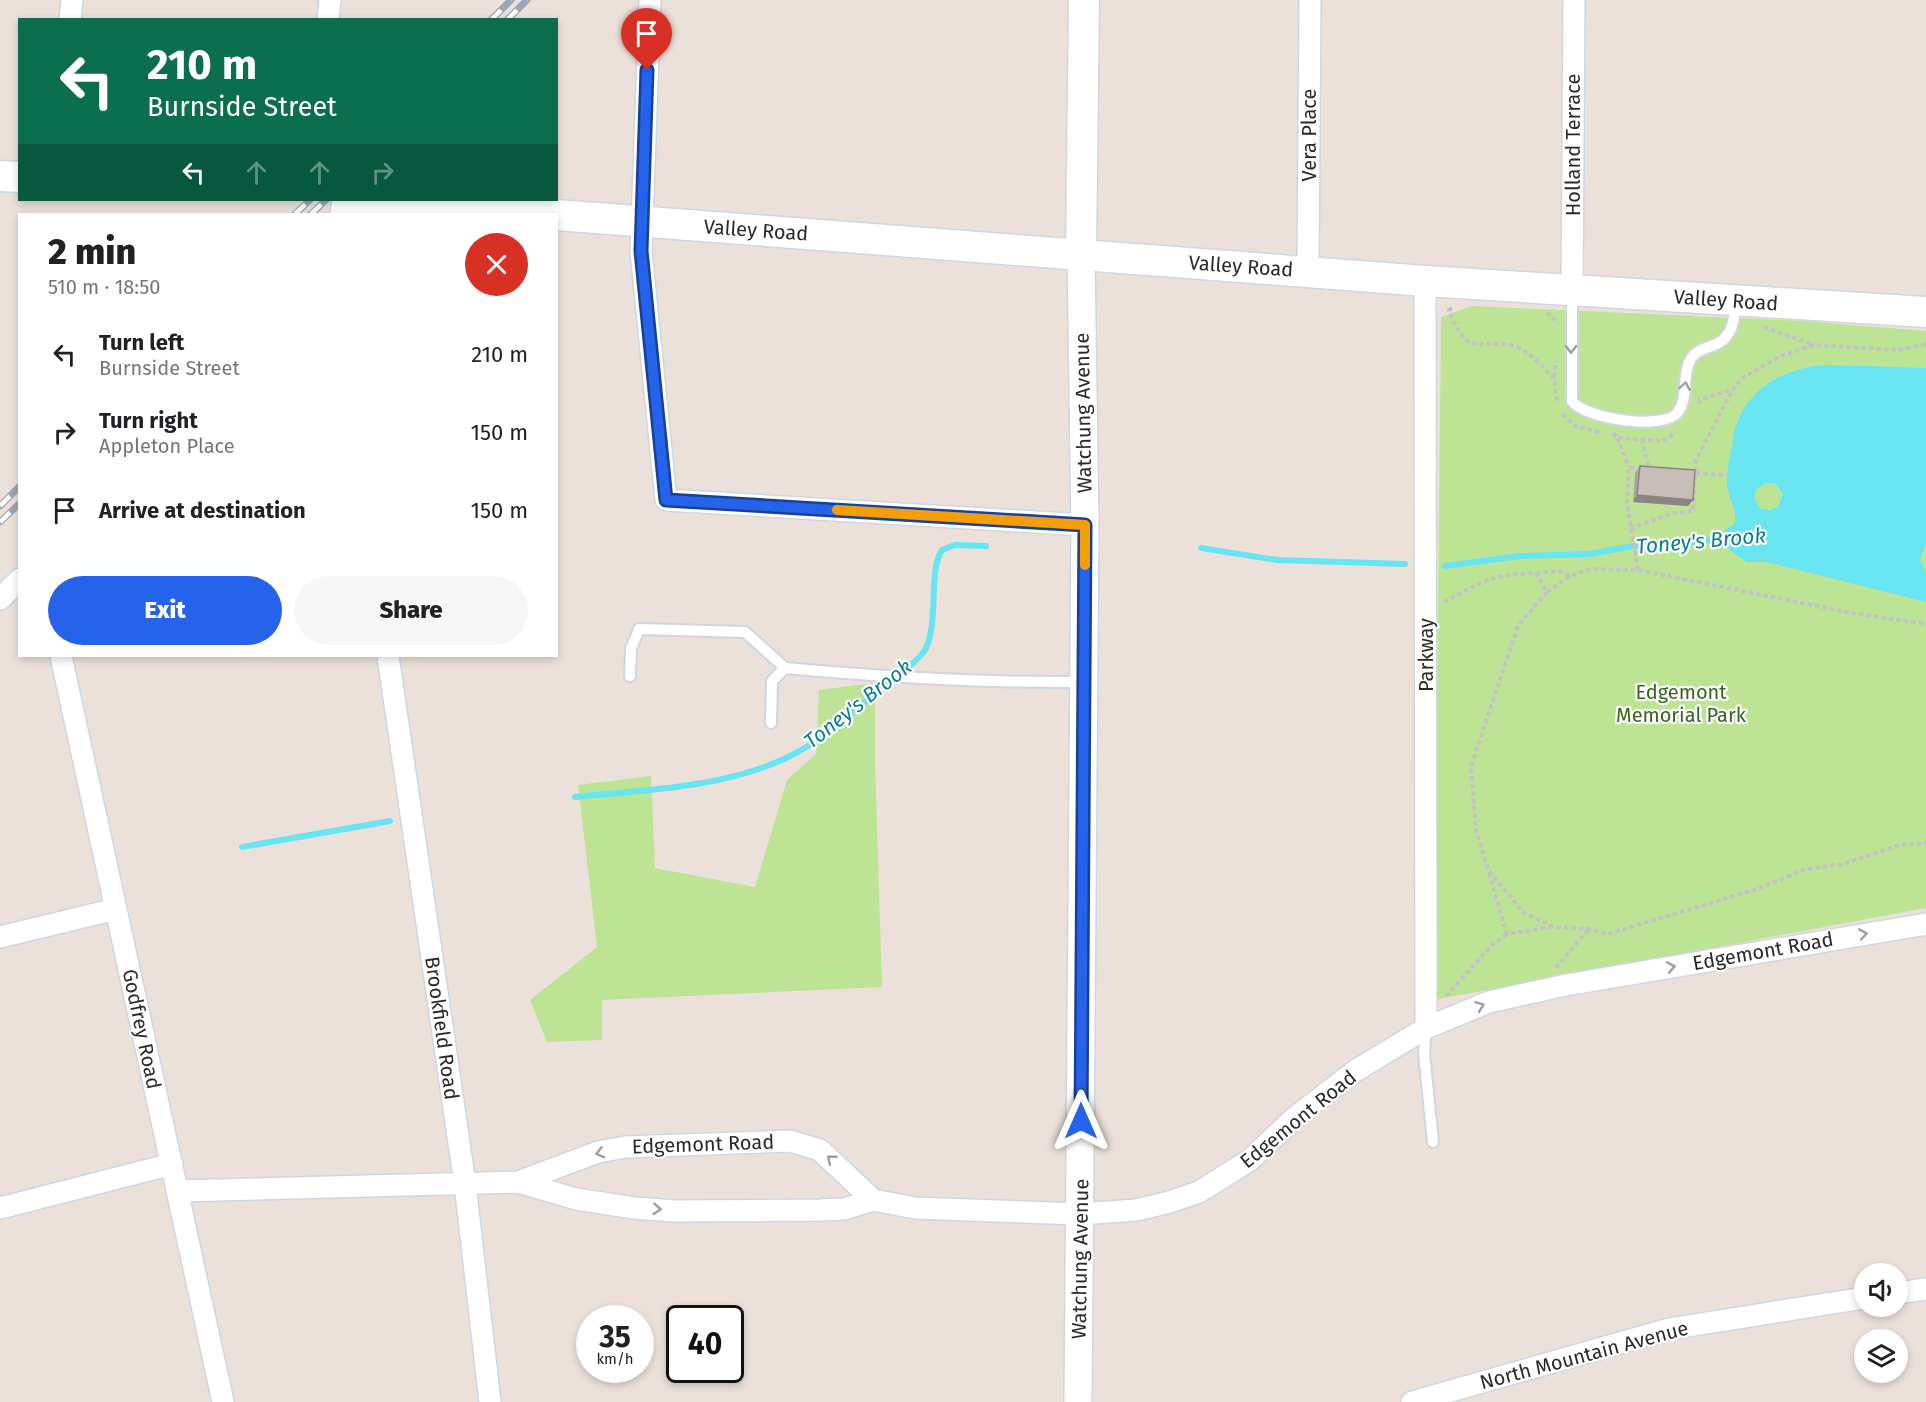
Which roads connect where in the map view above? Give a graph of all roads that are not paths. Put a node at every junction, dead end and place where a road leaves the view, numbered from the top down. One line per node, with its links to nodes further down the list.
1 (72, 0): 7 (street)
2 (330, 0): 8 (street)
3 (650, 0): 14 (street)
4 (1084, 0): 15 (main road, Watchung Avenue)
5 (1310, 0): 16 (street, Vera Place)
6 (1574, 0): 18 (street, Holland Terrace)
7 (70, 18)
8 (328, 18)
9 (0, 176): 10 (main road)
10 (18, 177)
11 (371, 201): 12 (main road, Valley Road)
12 (529, 213)
13 (558, 215): 14 (main road, Valley Road)
14 (642, 221): 15 (main road, Valley Road); 21 (street)
15 (1080, 254): 16 (main road, Valley Road); 21 (street, Watchung Avenue)
16 (1308, 270): 17 (main road, Valley Road)
17 (1425, 281): 18 (main road, Valley Road); 33 (street, Parkway)
18 (1560, 298): 19 (main road, Valley Road); 19 (lane, one-way to 19)
19 (1734, 300): 20 (main road, Valley Road)
20 (1926, 312)
21 (1085, 525): 28 (street, Watchung Avenue)
22 (18, 581): 23 (street)
23 (0, 599)
24 (61, 657): 30 (street, Godfrey Road)
25 (388, 657): 37 (street, Brookfield Road)
26 (785, 668): 27 (lane); 28 (lane); 29 (lane)
27 (630, 675)
28 (1083, 682): 41 (street, Watchung Avenue)
29 (771, 723)
30 (116, 909): 32 (street); 35 (street, Godfrey Road)
31 (1926, 924): 33 (street, Edgemont Road, one-way to 31)
32 (0, 937)
33 (1426, 1028): 34 (lane); 41 (street, Edgemont Road)
34 (1433, 1142)
35 (172, 1164): 38 (street, Godfrey Road); 40 (street)
36 (518, 1182): 37 (street, Edgemont Road); 39 (street, Edgemont Road, one-way to 39); 39 (street, Edgemont Road, one-way to 36)
37 (465, 1184): 38 (street, Edgemont Road); 46 (street, Brookfield Road)
38 (177, 1191): 45 (street, Godfrey Road)
39 (873, 1200): 41 (street, Edgemont Road)
40 (0, 1208)
41 (1080, 1214): 47 (street, Watchung Avenue)
42 (1926, 1289): 43 (street)
43 (1908, 1292)
44 (1854, 1300): 48 (street, North Mountain Avenue)
45 (224, 1402)
46 (490, 1402)
47 (1078, 1402)
48 (1412, 1402)

